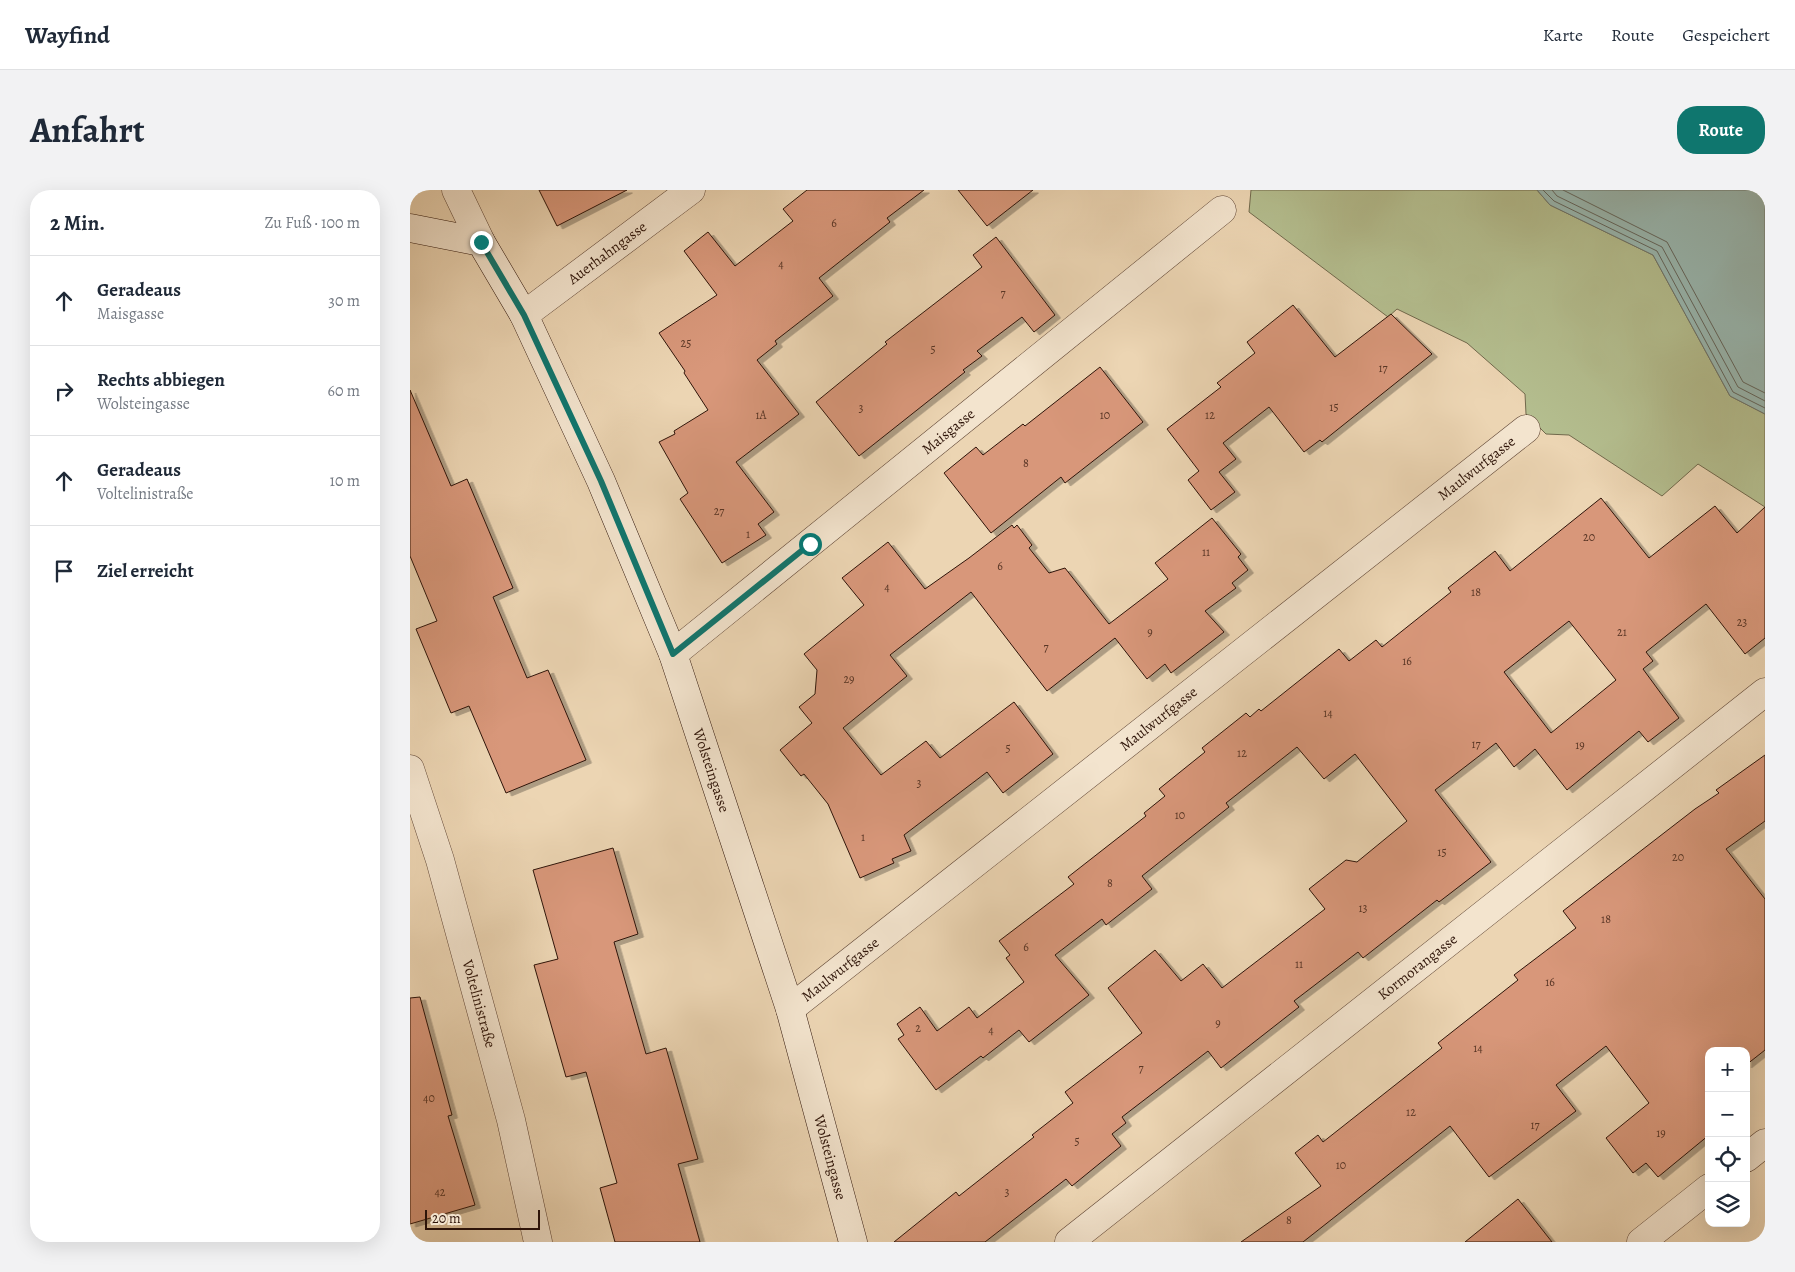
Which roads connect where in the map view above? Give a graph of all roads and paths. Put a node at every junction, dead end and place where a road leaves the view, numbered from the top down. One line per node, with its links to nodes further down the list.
1 (456, 190): 5 (street)
2 (691, 190): 6 (street, Auerhahngasse)
3 (1222, 210): 8 (street, Maisgasse)
4 (410, 228): 5 (street)
5 (481, 242): 6 (street)
6 (524, 315): 8 (street, Wolsteingasse)
7 (1526, 429): 11 (street, Maulwurfgasse)
8 (673, 654): 11 (street, Wolsteingasse)
9 (1765, 692): 17 (street, Kormorangasse)
10 (410, 769): 15 (street, Voltelinistraße)
11 (790, 1009): 16 (street, Wolsteingasse)
12 (1765, 1144): 13 (street)
13 (1750, 1155)
14 (1705, 1191): 18 (street)
15 (538, 1242)
16 (853, 1242)
17 (1069, 1242)
18 (1641, 1242)

